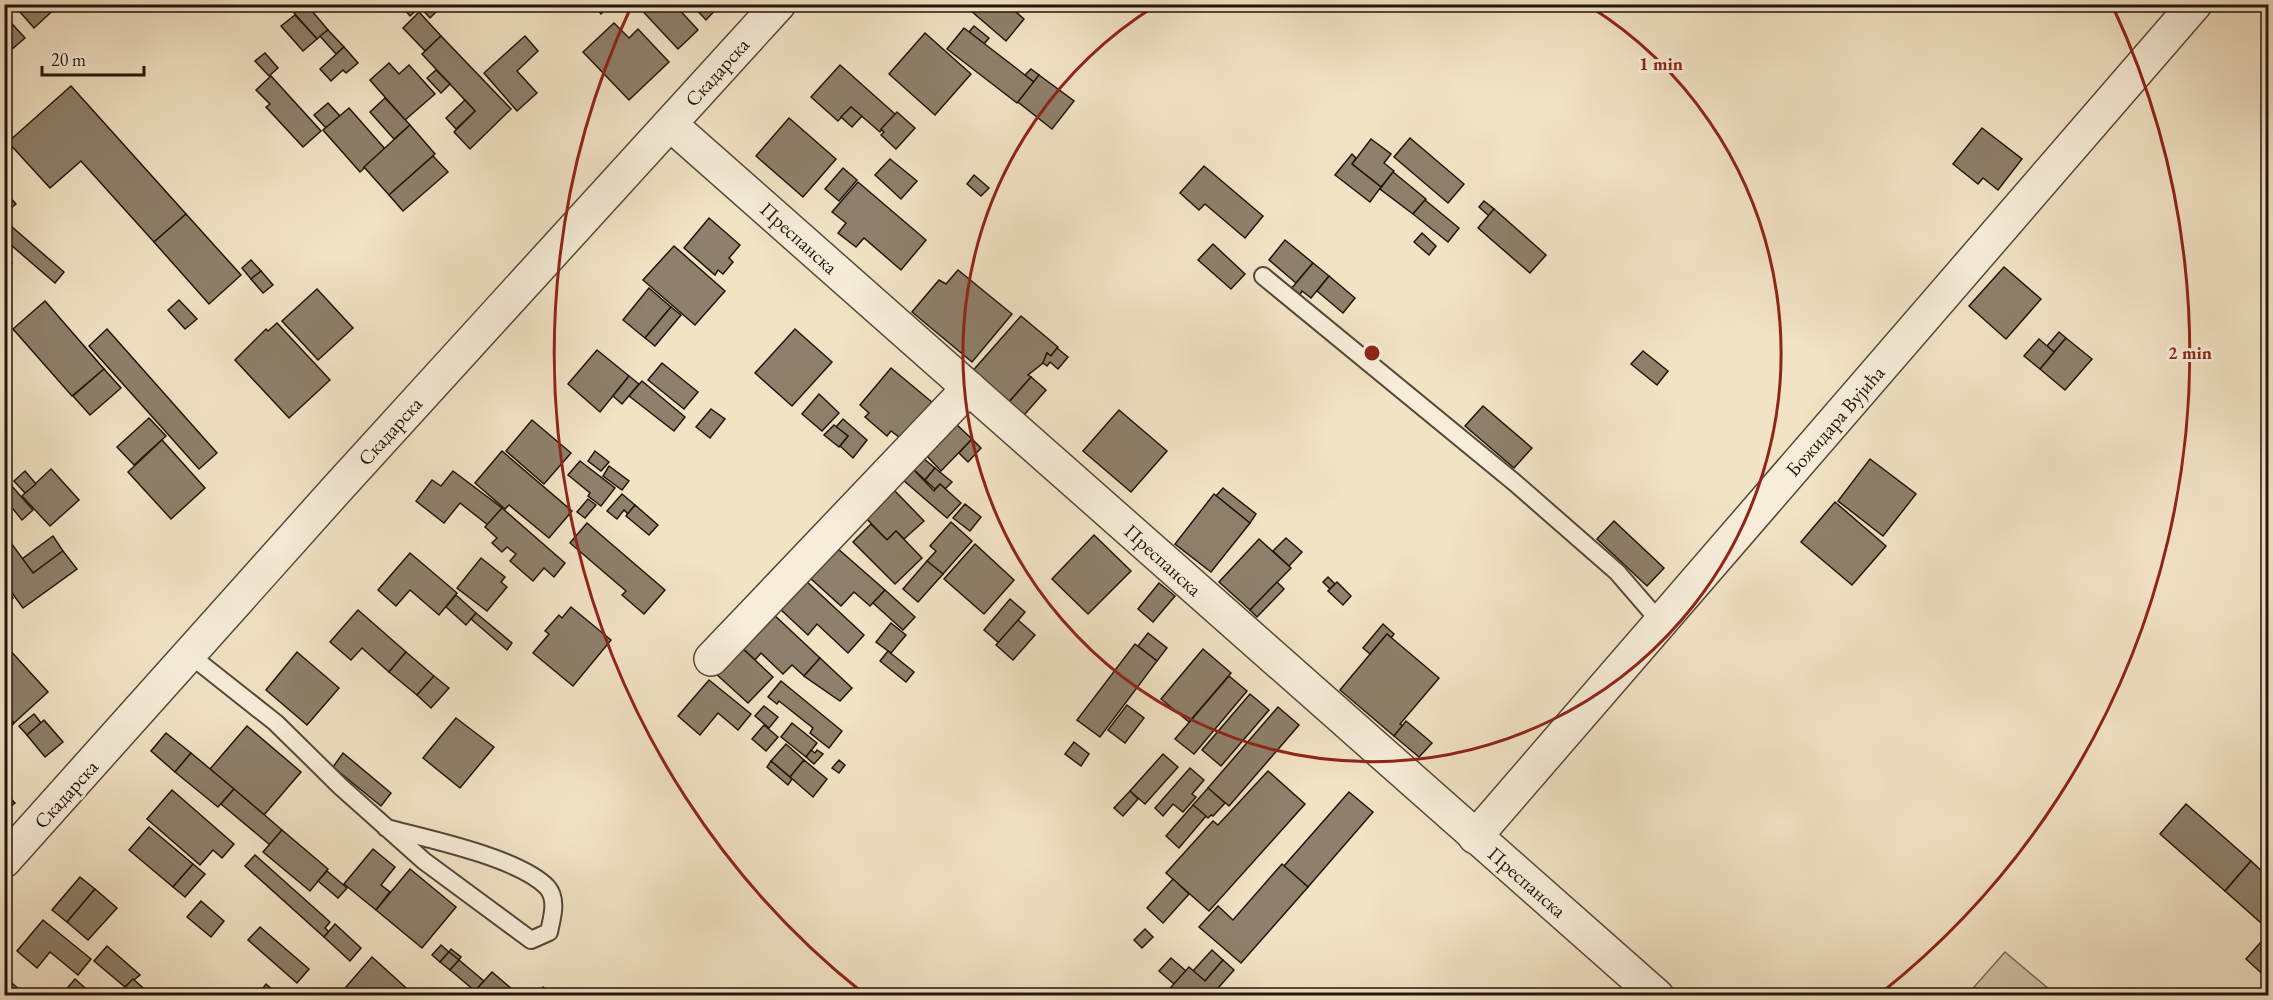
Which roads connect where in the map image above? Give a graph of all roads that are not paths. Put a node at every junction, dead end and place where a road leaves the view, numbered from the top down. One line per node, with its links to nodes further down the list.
1 (779, 4): 3 (street, Скадарска)
2 (2195, 4): 6 (street, Божидара Вујића)
3 (670, 124): 5 (street, Преспанска); 7 (street, Скадарска)
4 (1263, 276): 6 (lane)
5 (969, 388): 8 (street); 10 (street, Преспанска)
6 (1661, 623): 10 (street, Божидара Вујића)
7 (190, 655): 9 (lane); 11 (street, Скадарска)
8 (711, 658)
9 (386, 828): 9 (lane)
10 (1475, 837): 12 (street, Преспанска)
11 (4, 861)
12 (1657, 996)

